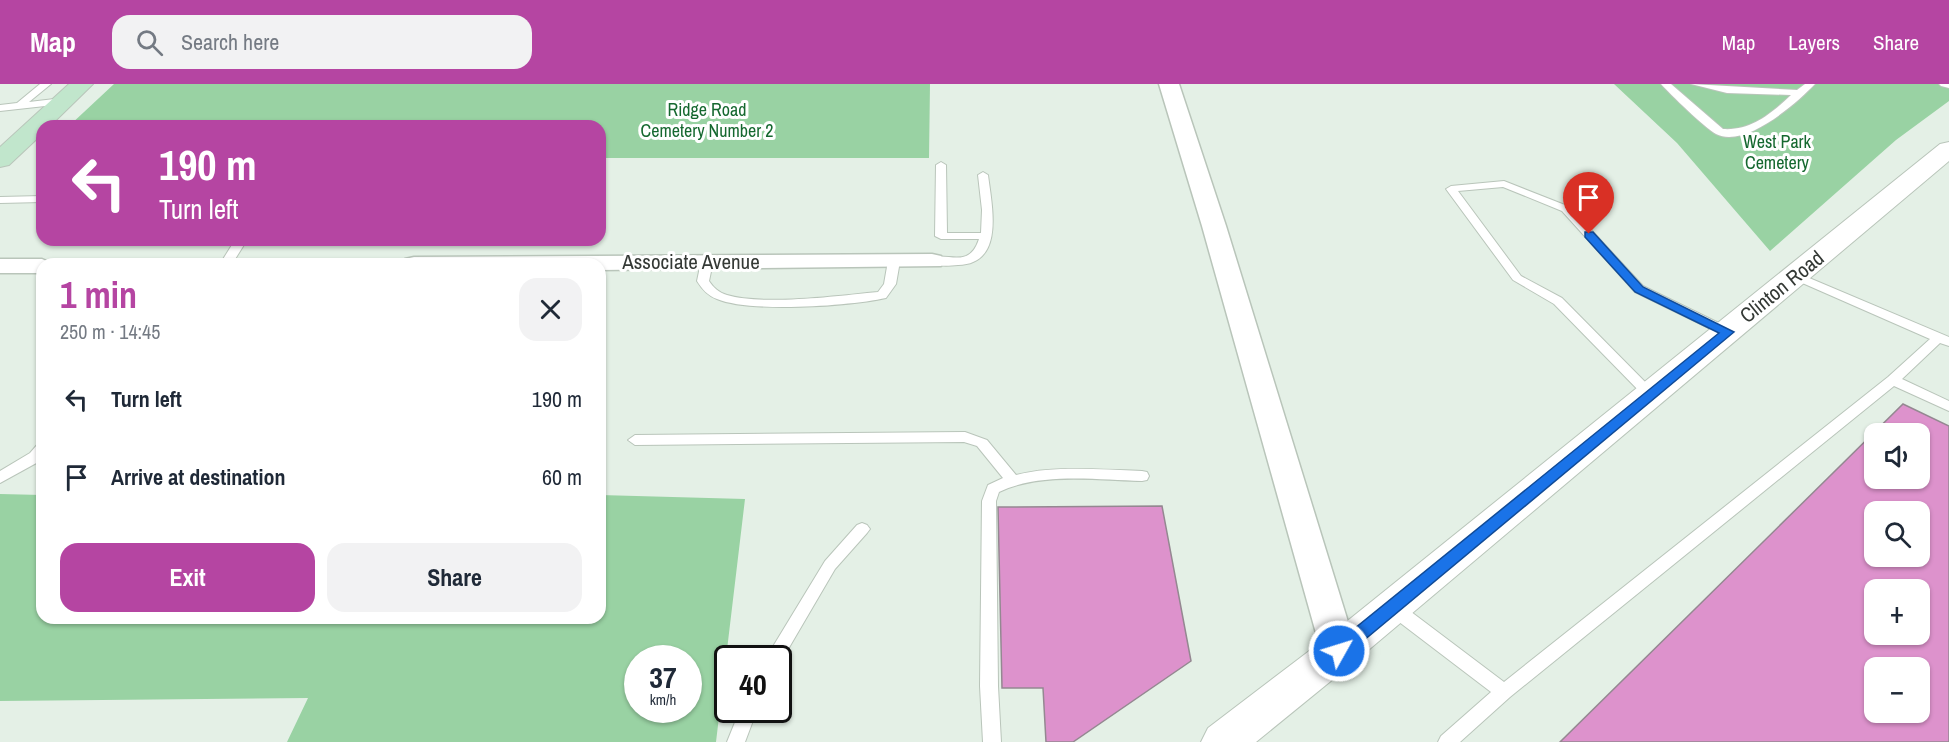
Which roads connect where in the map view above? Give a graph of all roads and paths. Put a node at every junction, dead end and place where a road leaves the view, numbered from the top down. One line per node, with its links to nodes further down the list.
1 (46, 84): 11 (lane)
2 (82, 84): 10 (main road)
3 (1169, 84): 42 (street)
4 (1666, 84): 9 (lane)
5 (1696, 84): 9 (lane)
6 (1810, 84): 9 (lane)
7 (1944, 84): 8 (lane)
8 (1949, 86)
9 (1800, 93)
10 (63, 101): 11 (lane); 13 (main road)
11 (21, 104): 12 (lane)
12 (0, 108)
13 (42, 120)
14 (36, 125): 16 (main road)
15 (1949, 149): 28 (street, Clinton Road)
16 (2, 156)
17 (941, 165): 21 (lane)
18 (983, 175): 21 (lane)
19 (36, 199): 20 (lane)
20 (0, 200)
21 (988, 236): 23 (lane)
22 (894, 261): 23 (street, Associate Avenue); 24 (street, Associate Avenue); 24 (lane)
23 (932, 261)
24 (707, 262): 25 (street, Associate Avenue)
25 (606, 263)
26 (0, 266): 27 (street)
27 (36, 266)
28 (1795, 276): 29 (street, Clinton Road); 30 (lane)
29 (1727, 332): 32 (street, Clinton Road); 32 (lane)
30 (1944, 340): 31 (lane)
31 (1893, 380): 33 (lane); 43 (lane)
32 (1651, 395): 40 (street, Clinton Road)
33 (1949, 406)
34 (635, 440): 38 (lane)
35 (36, 456): 37 (lane)
36 (1142, 476): 38 (lane)
37 (0, 478)
38 (1012, 480): 46 (lane)
39 (862, 529): 41 (lane)
40 (1392, 607): 42 (street, Clinton Road); 43 (lane)
41 (782, 645)
42 (1339, 651): 47 (street, Clinton Road)
43 (1504, 692): 48 (lane)
44 (743, 723): 45 (lane)
45 (736, 742)
46 (992, 742)
47 (1223, 742)
48 (1447, 742)

